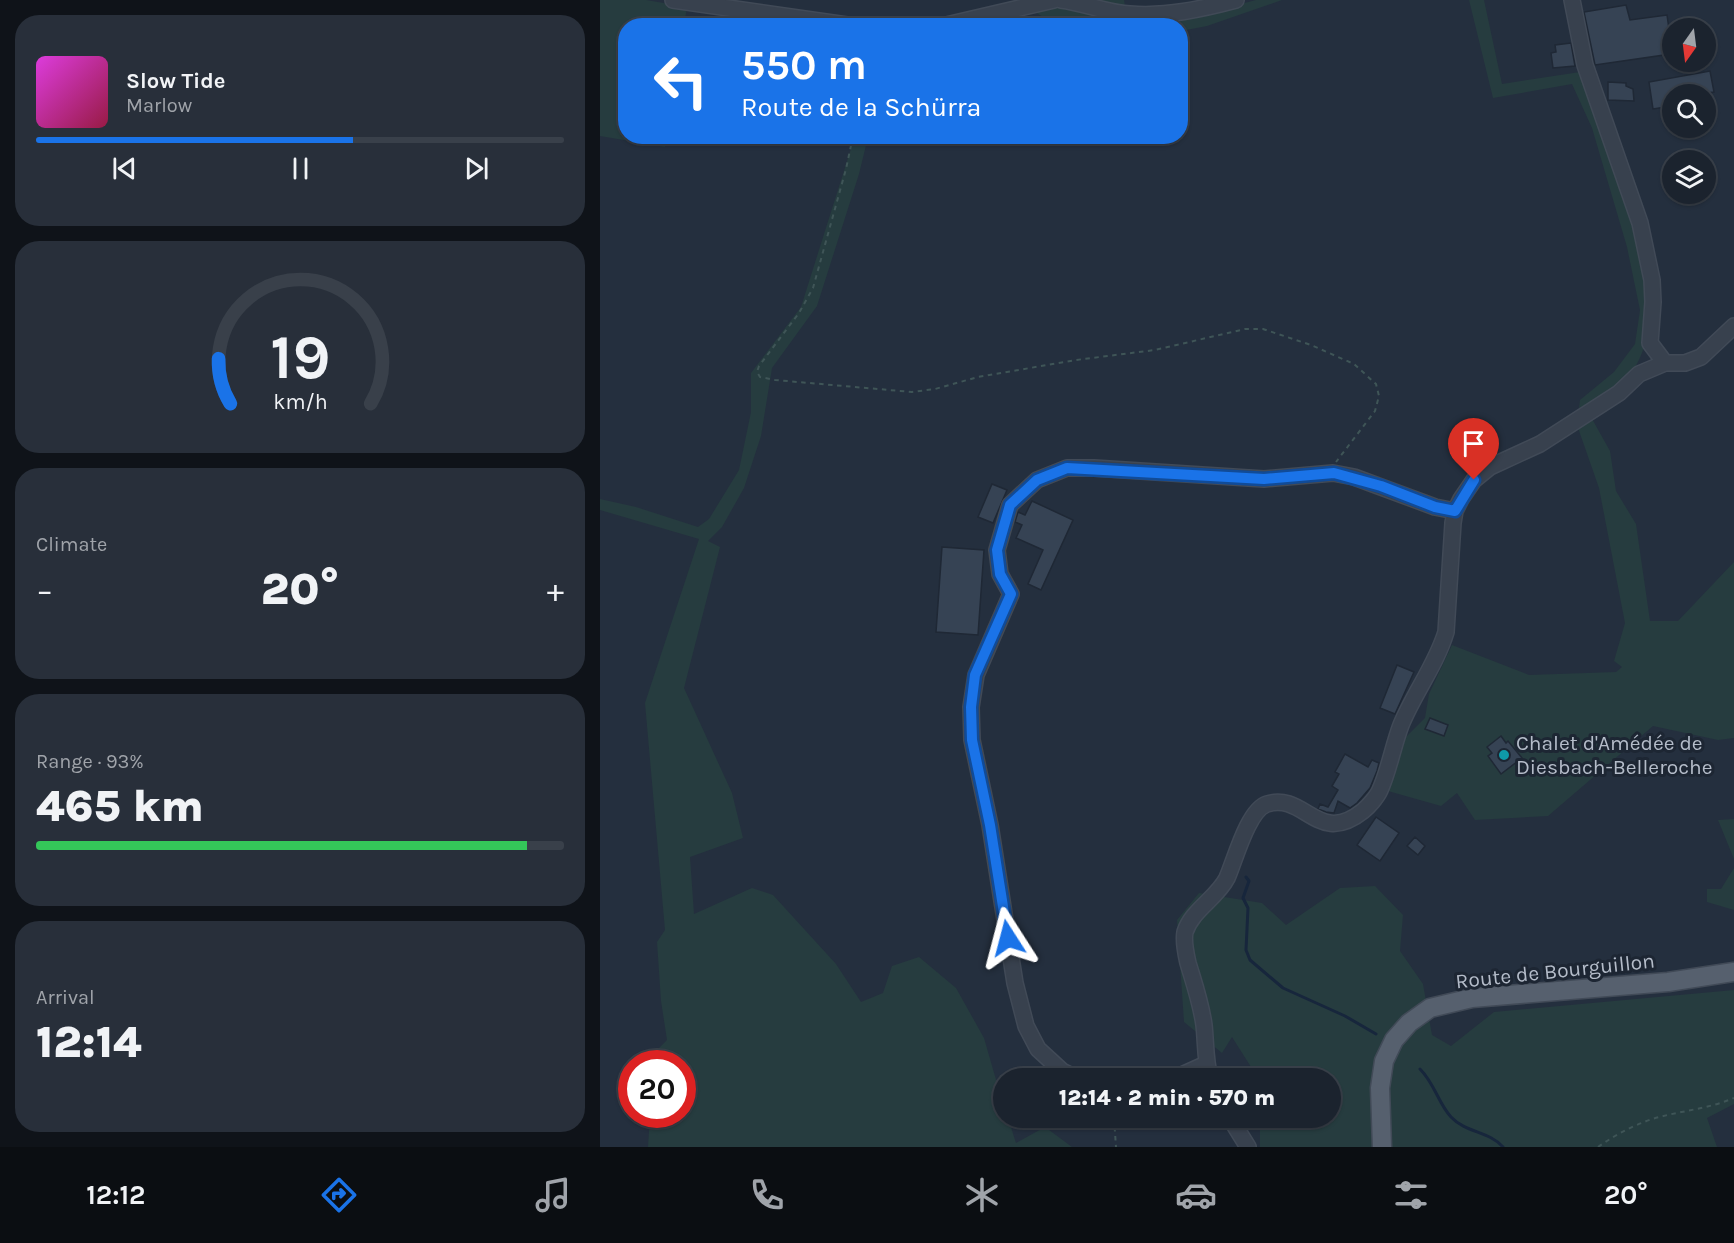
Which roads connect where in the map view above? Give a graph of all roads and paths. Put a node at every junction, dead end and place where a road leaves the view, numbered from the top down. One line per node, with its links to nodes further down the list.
1 (673, 0): 6 (street)
2 (1054, 0): 7 (street)
3 (1061, 0): 4 (street)
4 (1236, 0)
5 (1572, 0): 10 (street)
6 (798, 18)
7 (976, 18)
8 (851, 144): 13 (path)
9 (1734, 326): 11 (street)
10 (1650, 343): 11 (street); 12 (street)
11 (1665, 363): 12 (street)
12 (1639, 374): 14 (street)
13 (1334, 473): 14 (street); 16 (street)
14 (1455, 511): 17 (street)
15 (1734, 972): 23 (main road, Route de Bourguillon)
16 (1059, 1068)
17 (1208, 1068)
18 (1734, 1098): 24 (path)
19 (1115, 1128): 21 (path)
20 (1236, 1128): 22 (street)
21 (1116, 1147)
22 (1248, 1147)
23 (1382, 1147)
24 (1598, 1147)

